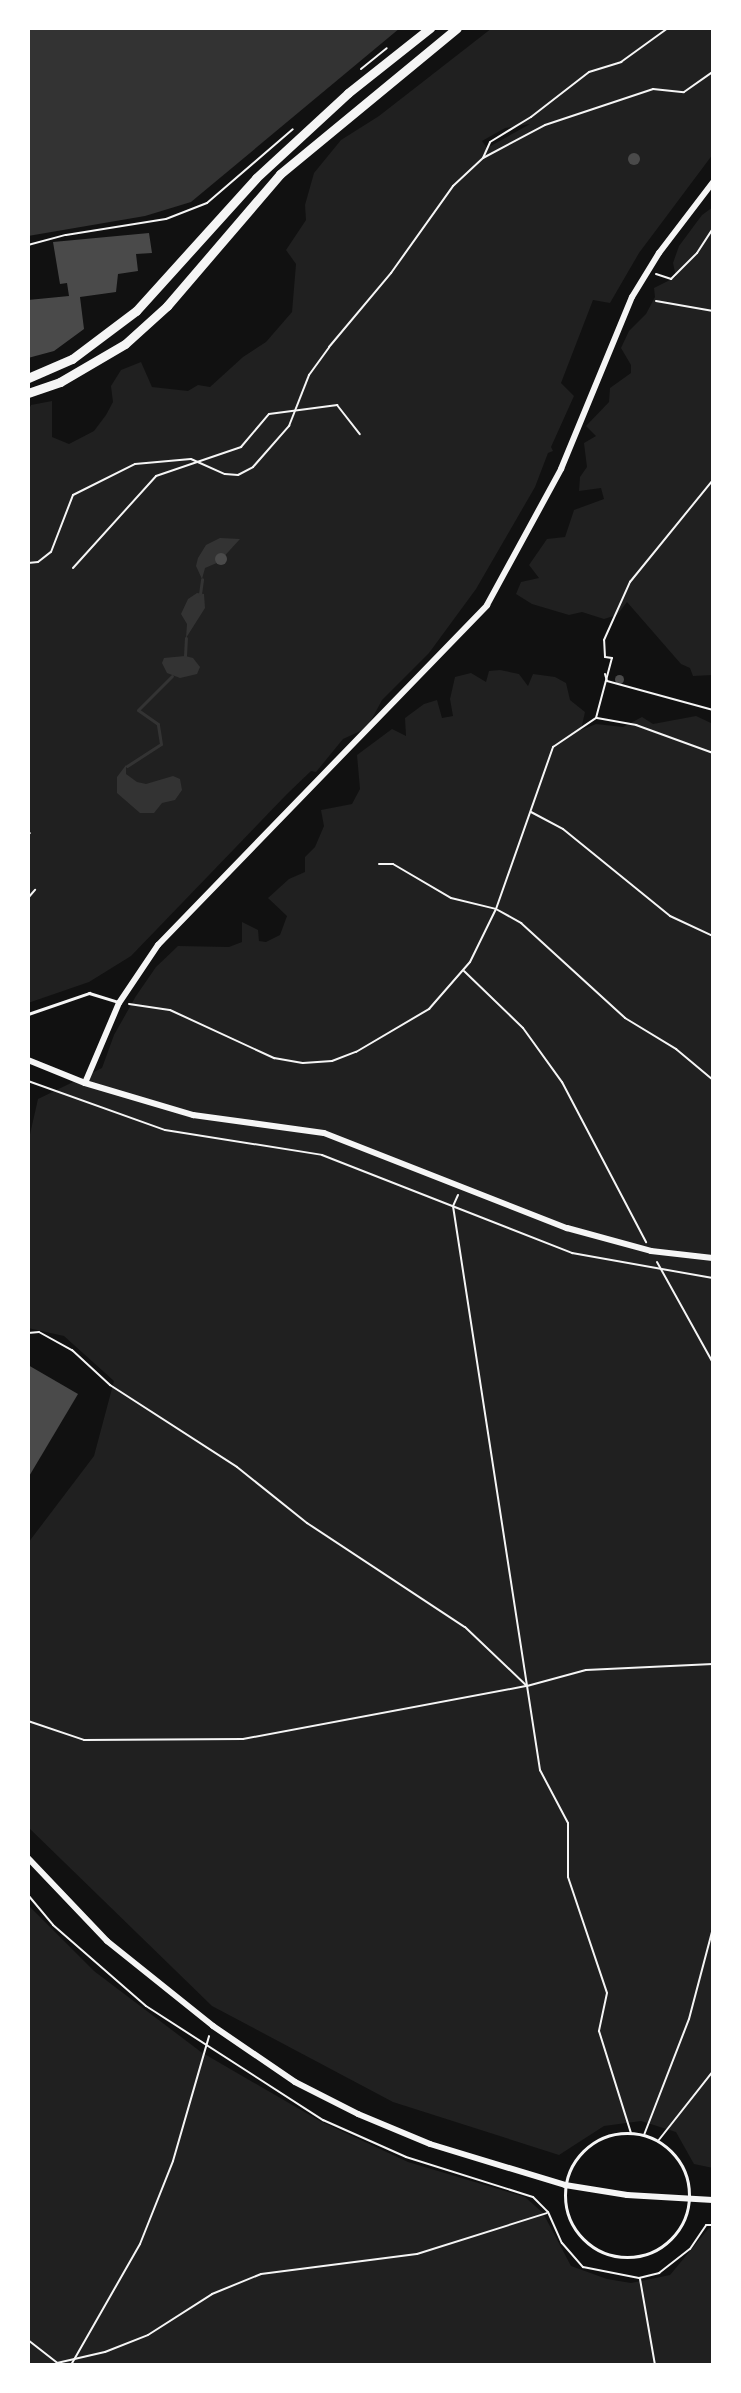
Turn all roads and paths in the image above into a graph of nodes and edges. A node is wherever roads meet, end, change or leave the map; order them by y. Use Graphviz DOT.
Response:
graph roads {
  1 [pos="430,28"];
  2 [pos="457,28"];
  3 [pos="668,28"];
  4 [pos="391,46"];
  5 [pos="357,72"];
  6 [pos="713,72"];
  7 [pos="302,121"];
  8 [pos="483,158"];
  9 [pos="713,182"];
  10 [pos="713,228"];
  11 [pos="28,245"];
  12 [pos="649,268"];
  13 [pos="656,301"];
  14 [pos="713,311"];
  15 [pos="28,378"];
  16 [pos="28,393"];
  17 [pos="360,434"];
  18 [pos="713,480"];
  19 [pos="28,563"];
  20 [pos="73,568"];
  21 [pos="605,674"];
  22 [pos="607,681"];
  23 [pos="713,710"];
  24 [pos="596,718"];
  25 [pos="713,753"];
  26 [pos="531,812"];
  27 [pos="379,864"];
  28 [pos="35,890"];
  29 [pos="28,898"];
  30 [pos="496,909"];
  31 [pos="713,936"];
  32 [pos="463,970"];
  33 [pos="119,1003"];
  34 [pos="28,1014"];
  35 [pos="28,1060"];
  36 [pos="713,1080"];
  37 [pos="28,1081"];
  38 [pos="85,1083"];
  39 [pos="461,1187"];
  40 [pos="453,1206"];
  41 [pos="651,1251"];
  42 [pos="713,1258"];
  43 [pos="662,1271"];
  44 [pos="713,1278"];
  45 [pos="28,1333"];
  46 [pos="713,1363"];
  47 [pos="713,1664"];
  48 [pos="527,1686"];
  49 [pos="28,1721"];
  50 [pos="28,1858"];
  51 [pos="713,1928"];
  52 [pos="213,2026"];
  53 [pos="713,2071"];
  54 [pos="631,2133"];
  55 [pos="644,2135"];
  56 [pos="658,2141"];
  57 [pos="565,2185"];
  58 [pos="689,2200"];
  59 [pos="713,2200"];
  60 [pos="548,2212"];
  61 [pos="639,2278"];
  62 [pos="28,2340"];
  63 [pos="75,2359"];
  64 [pos="71,2365"];
  65 [pos="655,2365"];
  1 -- 15 [label="highway"];
  2 -- 16 [label="highway"];
  3 -- 8 [label="path"];
  4 -- 5 [label="path"];
  6 -- 8 [label="path"];
  7 -- 11 [label="path"];
  8 -- 19 [label="path"];
  9 -- 12 [label="street"];
  10 -- 12 [label="path"];
  12 -- 33 [label="street"];
  13 -- 14 [label="path"];
  17 -- 20 [label="path"];
  18 -- 22 [label="path"];
  21 -- 22 [label="path"];
  22 -- 23 [label="path"];
  22 -- 24 [label="path"];
  24 -- 25 [label="path"];
  24 -- 26 [label="path"];
  26 -- 30 [label="path"];
  26 -- 31 [label="path"];
  27 -- 30 [label="path"];
  28 -- 29 [label="path"];
  30 -- 32 [label="path"];
  30 -- 36 [label="path"];
  32 -- 33 [label="path"];
  32 -- 41 [label="path"];
  33 -- 34 [label="lane"];
  33 -- 38 [label="street"];
  35 -- 38 [label="street"];
  37 -- 40 [label="path"];
  38 -- 39 [label="street"];
  39 -- 40 [label="path"];
  39 -- 41 [label="street"];
  40 -- 43 [label="path"];
  40 -- 48 [label="path"];
  41 -- 42 [label="street"];
  41 -- 43 [label="path"];
  43 -- 44 [label="path"];
  43 -- 46 [label="path"];
  45 -- 48 [label="path"];
  47 -- 48 [label="path"];
  48 -- 49 [label="path"];
  48 -- 54 [label="path"];
  50 -- 52 [label="street"];
  51 -- 55 [label="path"];
  52 -- 57 [label="street"];
  52 -- 63 [label="path"];
  53 -- 56 [label="path"];
  54 -- 55 [label="lane"];
  54 -- 57 [label="lane"];
  55 -- 56 [label="lane"];
  56 -- 58 [label="lane"];
  57 -- 58 [label="street"];
  57 -- 58 [label="lane"];
  58 -- 59 [label="street"];
  60 -- 63 [label="path"];
  61 -- 65 [label="path"];
  62 -- 63 [label="path"];
  63 -- 64 [label="path"];
}
